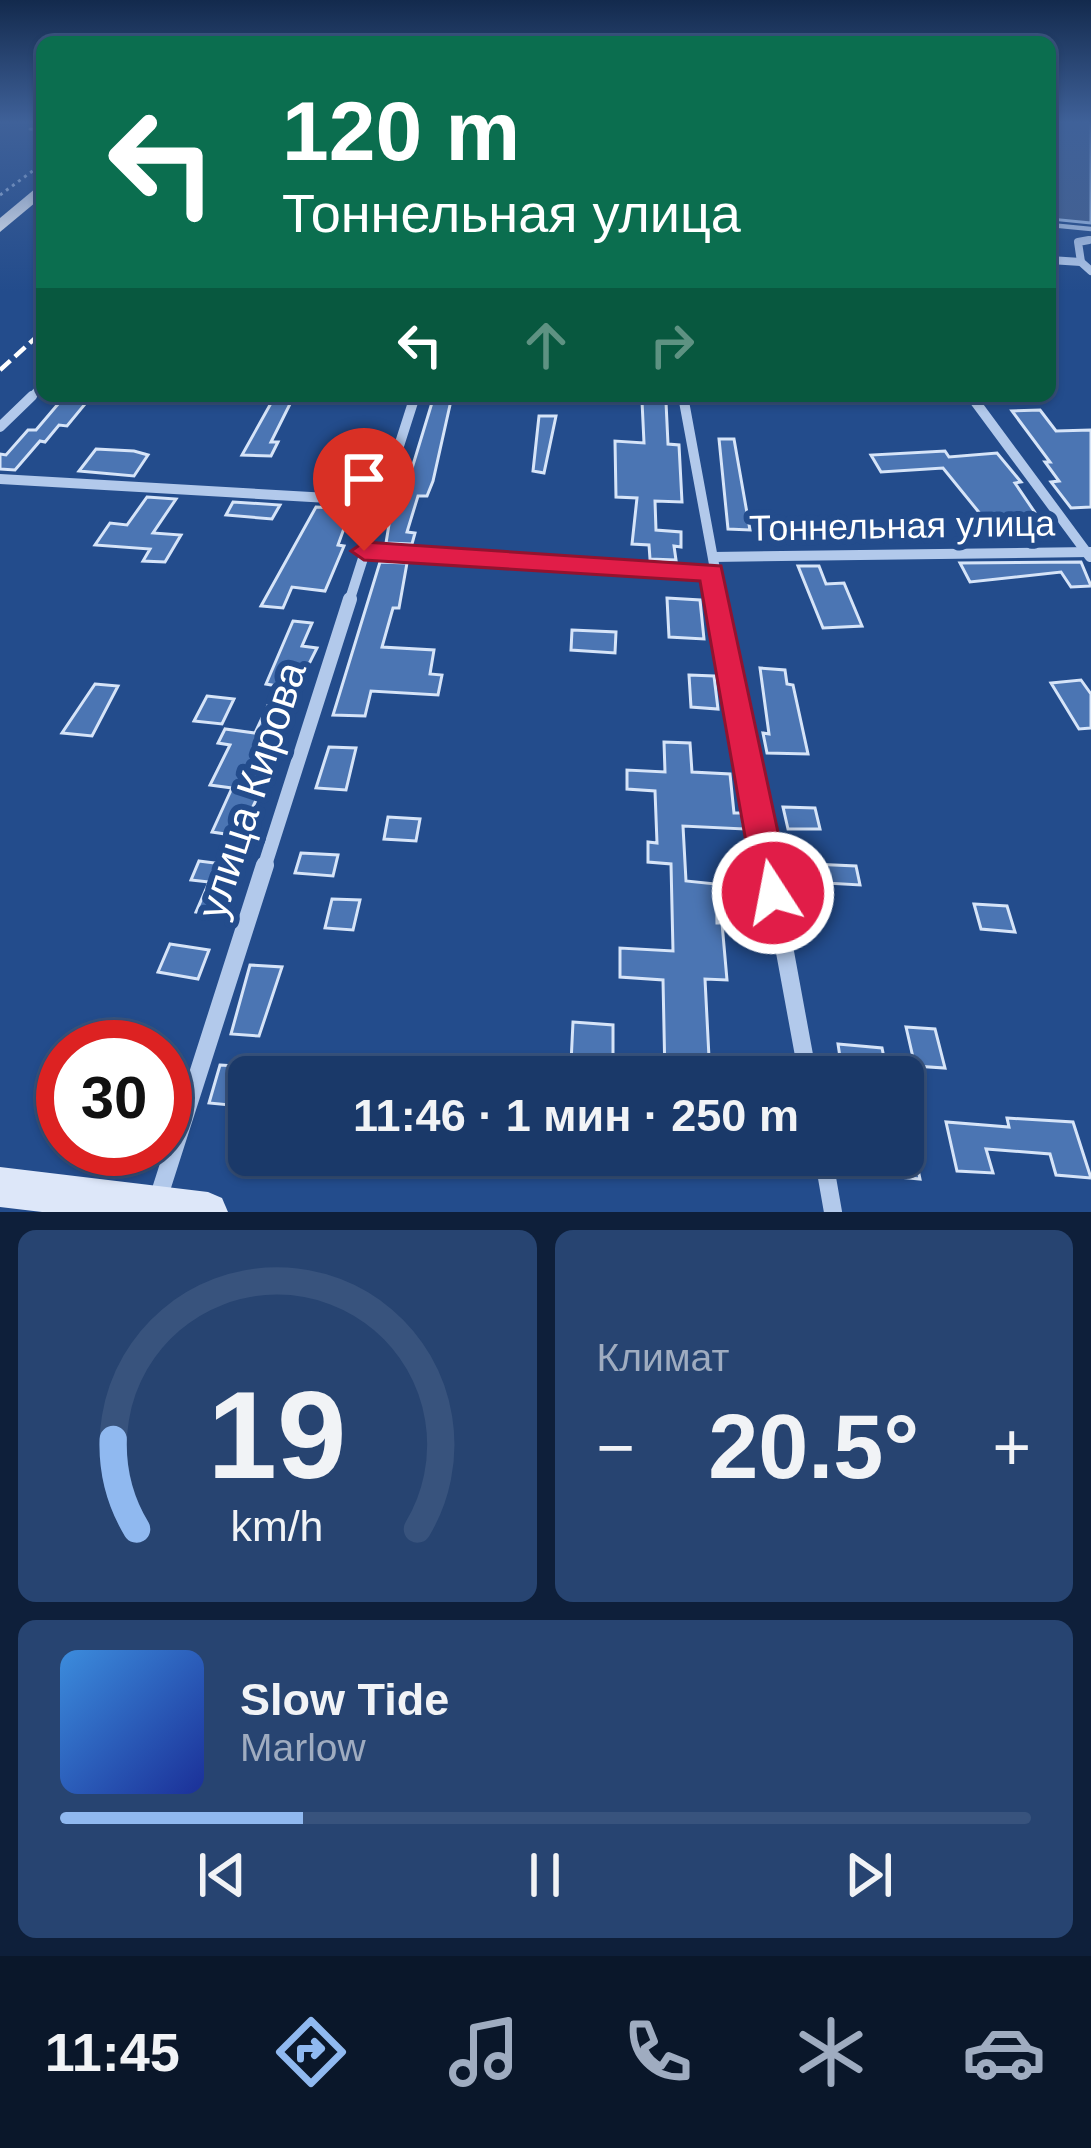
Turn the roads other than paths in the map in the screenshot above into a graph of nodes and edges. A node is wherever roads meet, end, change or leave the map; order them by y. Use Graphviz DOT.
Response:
graph roads {
  1 [pos="22,193"];
  2 [pos="0,210"];
  3 [pos="1056,226"];
  4 [pos="0,227"];
  5 [pos="1091,230"];
  6 [pos="1091,239"];
  7 [pos="1056,260"];
  8 [pos="1081,262"];
  9 [pos="1091,271"];
  10 [pos="36,392"];
  11 [pos="413,402"];
  12 [pos="684,402"];
  13 [pos="976,402"];
  14 [pos="0,427"];
  15 [pos="0,479"];
  16 [pos="381,501"];
  17 [pos="364,551"];
  18 [pos="1090,554"];
  19 [pos="712,565"];
  20 [pos="804,1056"];
  21 [pos="827,1176"];
  22 [pos="0,1187"];
  23 [pos="156,1205"];
  24 [pos="208,1212"];
  25 [pos="833,1212"];
  1 -- 2 [label="main road"];
  1 -- 4 [label="main road"];
  3 -- 5 [label="lane"];
  6 -- 8 [label="street"];
  7 -- 8 [label="street"];
  8 -- 9 [label="street"];
  10 -- 14 [label="street"];
  11 -- 16 [label="street, улица Кирова"];
  12 -- 19 [label="street"];
  13 -- 18 [label="street"];
  15 -- 16 [label="street"];
  16 -- 17 [label="street, улица Кирова"];
  17 -- 19 [label="street, Тоннельная улица"];
  17 -- 23 [label="street, улица Кирова"];
  18 -- 19 [label="street, Тоннельная улица"];
  19 -- 20 [label="street"];
  21 -- 25 [label="street"];
  22 -- 23 [label="street"];
  23 -- 24 [label="street"];
}
